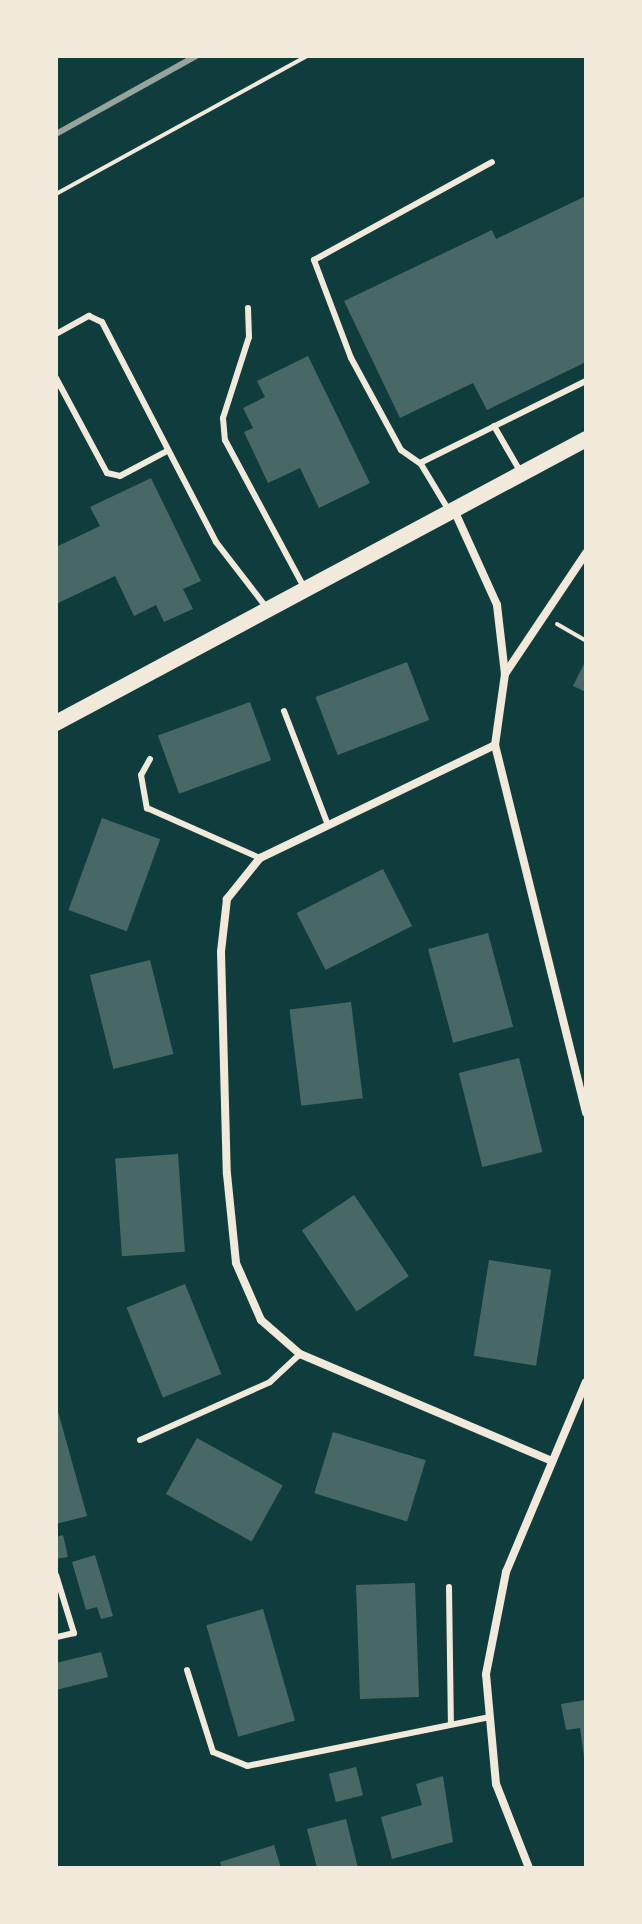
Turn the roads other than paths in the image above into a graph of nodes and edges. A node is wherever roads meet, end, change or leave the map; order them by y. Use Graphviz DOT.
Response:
graph roads {
  1 [pos="492,162"];
  2 [pos="248,308"];
  3 [pos="56,334"];
  4 [pos="56,378"];
  5 [pos="586,381"];
  6 [pos="494,426"];
  7 [pos="586,439"];
  8 [pos="167,451"];
  9 [pos="420,463"];
  10 [pos="522,475"];
  11 [pos="452,511"];
  12 [pos="586,553"];
  13 [pos="305,590"];
  14 [pos="268,610"];
  15 [pos="505,674"];
  16 [pos="284,711"];
  17 [pos="56,723"];
  18 [pos="495,745"];
  19 [pos="150,759"];
  20 [pos="328,825"];
  21 [pos="260,858"];
  22 [pos="586,1113"];
  23 [pos="300,1354"];
  24 [pos="586,1382"];
  25 [pos="140,1440"];
  26 [pos="552,1461"];
  27 [pos="56,1575"];
  28 [pos="449,1587"];
  29 [pos="56,1637"];
  30 [pos="187,1670"];
  31 [pos="486,1718"];
  32 [pos="451,1724"];
  33 [pos="529,1868"];
  1 -- 9 [label="lane"];
  2 -- 13 [label="lane"];
  3 -- 8 [label="lane"];
  4 -- 8 [label="lane"];
  5 -- 6 [label="lane"];
  6 -- 9 [label="lane"];
  6 -- 10 [label="lane"];
  7 -- 10 [label="main road"];
  8 -- 14 [label="lane"];
  9 -- 11 [label="lane"];
  10 -- 11 [label="main road"];
  11 -- 13 [label="main road"];
  11 -- 15 [label="street"];
  12 -- 15 [label="street"];
  13 -- 14 [label="main road"];
  14 -- 17 [label="main road"];
  15 -- 18 [label="street"];
  16 -- 20 [label="lane"];
  18 -- 20 [label="street"];
  18 -- 22 [label="street"];
  19 -- 21 [label="lane"];
  20 -- 21 [label="street"];
  21 -- 23 [label="street"];
  23 -- 25 [label="lane"];
  23 -- 26 [label="street"];
  24 -- 26 [label="street"];
  26 -- 31 [label="street"];
  27 -- 29 [label="lane"];
  28 -- 32 [label="lane"];
  30 -- 32 [label="lane"];
  31 -- 32 [label="lane"];
  31 -- 33 [label="street"];
}
